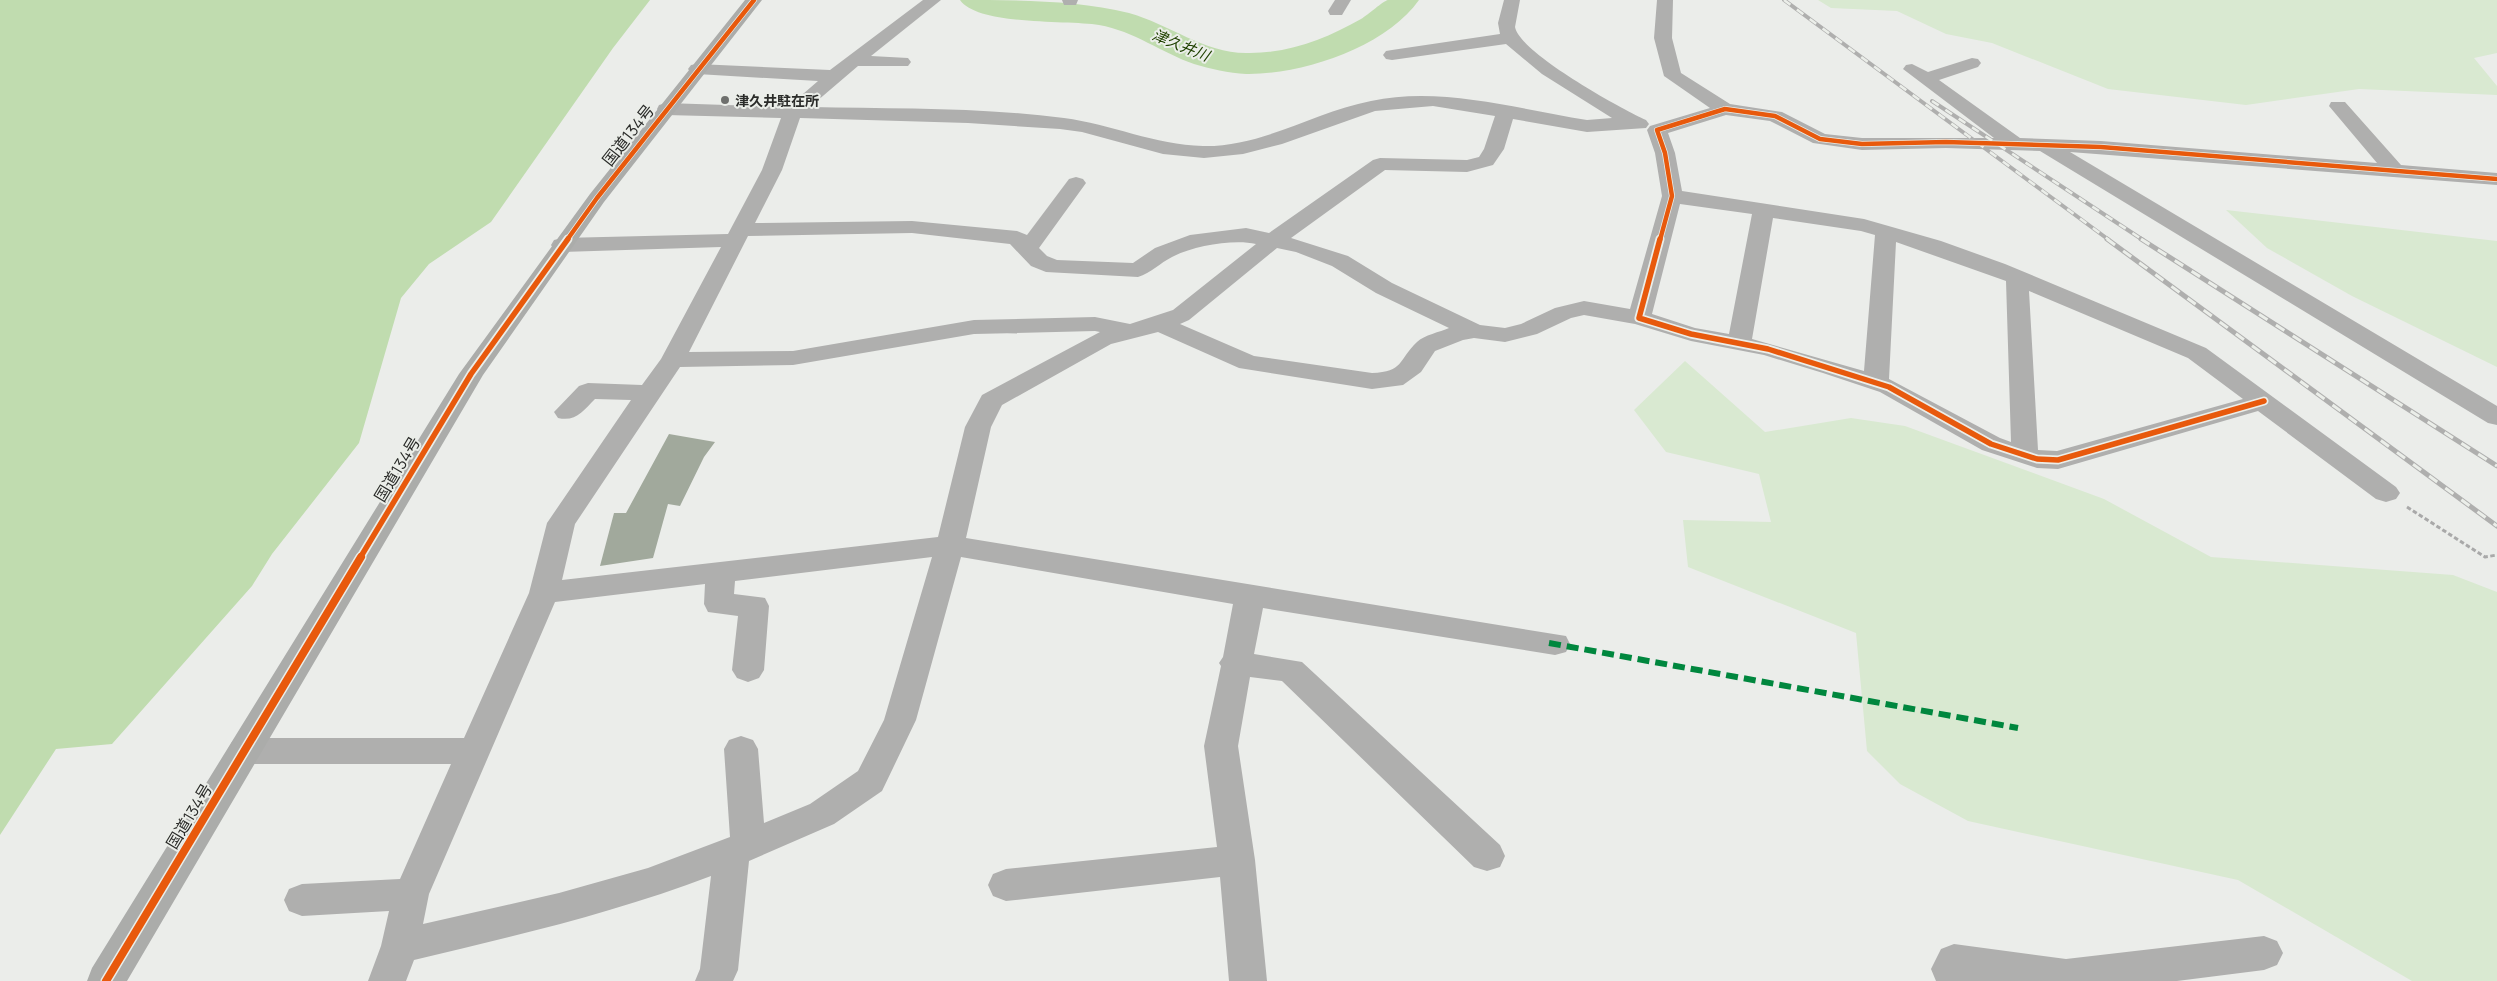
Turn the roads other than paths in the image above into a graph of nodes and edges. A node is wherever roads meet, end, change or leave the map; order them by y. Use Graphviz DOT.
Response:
graph roads {
  1 [pos="754,0"];
  2 [pos="933,0"];
  3 [pos="1512,0"];
  4 [pos="1666,0"];
  5 [pos="1510,38"];
  6 [pos="1392,55"];
  7 [pos="852,61"];
  8 [pos="902,62"];
  9 [pos="1972,63"];
  10 [pos="697,70"];
  11 [pos="834,76"];
  12 [pos="2338,106"];
  13 [pos="1725,108"];
  14 [pos="666,109"];
  15 [pos="1506,112"];
  16 [pos="791,119"];
  17 [pos="1635,122"];
  18 [pos="747,129"];
  19 [pos="1657,130"];
  20 [pos="2015,144"];
  21 [pos="2043,144"];
  22 [pos="2394,170"];
  23 [pos="2497,179"];
  24 [pos="1076,184"];
  25 [pos="1672,196"];
  26 [pos="1764,209"];
  27 [pos="1886,232"];
  28 [pos="738,235"];
  29 [pos="1273,241"];
  30 [pos="562,245"];
  31 [pos="1033,255"];
  32 [pos="2017,279"];
  33 [pos="1639,318"];
  34 [pos="1160,324"];
  35 [pos="1128,330"];
  36 [pos="1474,331"];
  37 [pos="1739,344"];
  38 [pos="673,360"];
  39 [pos="1876,383"];
  40 [pos="648,393"];
  41 [pos="2264,401"];
  42 [pos="567,412"];
  43 [pos="2497,416"];
  44 [pos="2025,455"];
  45 [pos="2386,493"];
  46 [pos="950,545"];
  47 [pos="720,573"];
  48 [pos="544,593"];
  49 [pos="1250,596"];
  50 [pos="1555,644"];
  51 [pos="1235,663"];
  52 [pos="748,670"];
  53 [pos="741,749"];
  54 [pos="244,751"];
  55 [pos="475,751"];
  56 [pos="740,849"];
  57 [pos="1487,856"];
  58 [pos="1237,860"];
  59 [pos="1006,886"];
  60 [pos="411,894"];
  61 [pos="302,900"];
  62 [pos="400,946"];
  63 [pos="2264,953"];
  64 [pos="106,981"];
  65 [pos="387,981"];
  66 [pos="714,981"];
  67 [pos="1248,981"];
  68 [pos="1964,981"];
  1 -- 10 [label="highway, 国道134号"];
  2 -- 7 [label="street"];
  3 -- 5 [label="street"];
  4 -- 13 [label="street"];
  5 -- 6 [label="street"];
  5 -- 17 [label="street"];
  7 -- 8 [label="street"];
  7 -- 11 [label="street"];
  9 -- 20 [label="street"];
  10 -- 11 [label="street"];
  10 -- 14 [label="highway, 国道134号"];
  11 -- 16 [label="street"];
  12 -- 22 [label="street"];
  13 -- 19 [label="street"];
  13 -- 20 [label="street"];
  14 -- 16 [label="street"];
  14 -- 30 [label="highway, 国道134号"];
  15 -- 16 [label="street"];
  15 -- 17 [label="street"];
  15 -- 29 [label="street"];
  16 -- 18 [label="street"];
  16 -- 28 [label="street"];
  17 -- 19 [label="street"];
  19 -- 25 [label="street"];
  20 -- 21 [label="street"];
  21 -- 22 [label="street"];
  21 -- 43 [label="street"];
  22 -- 23 [label="street"];
  24 -- 31 [label="street"];
  25 -- 26 [label="street"];
  25 -- 33 [label="street"];
  26 -- 27 [label="street"];
  26 -- 37 [label="street"];
  27 -- 32 [label="street"];
  27 -- 39 [label="street"];
  28 -- 30 [label="street"];
  28 -- 31 [label="street"];
  28 -- 38 [label="street"];
  29 -- 31 [label="street"];
  29 -- 34 [label="street"];
  29 -- 36 [label="street"];
  30 -- 54 [label="highway, 国道134号"];
  32 -- 41 [label="street"];
  32 -- 44 [label="street"];
  33 -- 36 [label="street"];
  33 -- 37 [label="street"];
  34 -- 35 [label="street"];
  34 -- 36 [label="street"];
  35 -- 38 [label="street"];
  35 -- 46 [label="street"];
  37 -- 39 [label="street"];
  38 -- 40 [label="street"];
  39 -- 44 [label="street"];
  40 -- 42 [label="street"];
  40 -- 48 [label="street"];
  41 -- 44 [label="street"];
  41 -- 45 [label="street"];
  46 -- 47 [label="street"];
  46 -- 49 [label="street"];
  46 -- 56 [label="street"];
  47 -- 48 [label="street"];
  47 -- 52 [label="street"];
  48 -- 55 [label="street"];
  49 -- 50 [label="street"];
  49 -- 51 [label="street"];
  51 -- 57 [label="street"];
  51 -- 58 [label="street"];
  53 -- 56 [label="street"];
  54 -- 55 [label="street"];
  54 -- 64 [label="highway, 国道134号"];
  55 -- 60 [label="street"];
  56 -- 62 [label="street"];
  56 -- 66 [label="street"];
  58 -- 59 [label="street"];
  58 -- 67 [label="street"];
  60 -- 61 [label="street"];
  60 -- 62 [label="street"];
  62 -- 65 [label="street"];
  63 -- 68 [label="street"];
}
